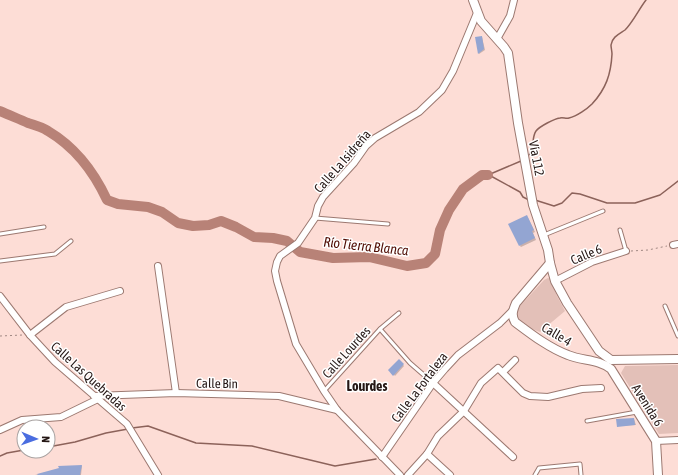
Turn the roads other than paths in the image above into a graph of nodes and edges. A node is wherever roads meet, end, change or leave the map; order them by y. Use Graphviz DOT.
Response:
graph roads {
  1 [pos="473,0"];
  2 [pos="514,0"];
  3 [pos="477,13"];
  4 [pos="497,39"];
  5 [pos="603,212"];
  6 [pos="315,218"];
  7 [pos="388,224"];
  8 [pos="44,227"];
  9 [pos="620,230"];
  10 [pos="0,234"];
  11 [pos="544,235"];
  12 [pos="71,241"];
  13 [pos="626,251"];
  14 [pos="0,261"];
  15 [pos="550,263"];
  16 [pos="158,266"];
  17 [pos="539,276"];
  18 [pos="555,281"];
  19 [pos="120,291"];
  20 [pos="0,296"];
  21 [pos="665,306"];
  22 [pos="400,313"];
  23 [pos="514,316"];
  24 [pos="500,323"];
  25 [pos="380,329"];
  26 [pos="30,335"];
  27 [pos="678,336"];
  28 [pos="599,351"];
  29 [pos="678,358"];
  30 [pos="515,360"];
  31 [pos="613,360"];
  32 [pos="595,362"];
  33 [pos="611,369"];
  34 [pos="503,372"];
  35 [pos="433,383"];
  36 [pos="601,388"];
  37 [pos="324,391"];
  38 [pos="176,393"];
  39 [pos="96,397"];
  40 [pos="337,410"];
  41 [pos="464,411"];
  42 [pos="639,412"];
  43 [pos="587,421"];
  44 [pos="0,430"];
  45 [pos="678,440"];
  46 [pos="656,441"];
  47 [pos="427,454"];
  48 [pos="382,457"];
  49 [pos="513,457"];
  50 [pos="158,475"];
  51 [pos="400,475"];
  52 [pos="408,475"];
  53 [pos="450,475"];
  54 [pos="535,475"];
  55 [pos="581,475"];
  56 [pos="658,475"];
  1 -- 3 [label="main road, Vía 112"];
  2 -- 4 [label="street"];
  3 -- 4 [label="main road, Vía 112"];
  3 -- 6 [label="street, Calle La Isidreña"];
  4 -- 11 [label="main road, Vía 112"];
  5 -- 11 [label="lane"];
  6 -- 7 [label="lane"];
  6 -- 37 [label="street, Calle La Isidreña"];
  8 -- 10 [label="lane"];
  9 -- 13 [label="lane"];
  11 -- 15 [label="main road, Vía 112"];
  12 -- 14 [label="lane"];
  13 -- 18 [label="street, Calle 6"];
  15 -- 17 [label="main road"];
  15 -- 18 [label="main road"];
  16 -- 38 [label="street"];
  17 -- 18 [label="main road"];
  17 -- 23 [label="main road"];
  18 -- 28 [label="main road"];
  19 -- 26 [label="street"];
  20 -- 26 [label="street, Calle Las Quebradas"];
  21 -- 27 [label="lane"];
  22 -- 25 [label="lane"];
  23 -- 24 [label="street, Calle La Fortaleza"];
  23 -- 24 [label="street"];
  23 -- 32 [label="main road, Calle 4"];
  24 -- 35 [label="street, Calle La Fortaleza"];
  25 -- 35 [label="lane, Calle Lourdes"];
  25 -- 37 [label="lane, Calle Lourdes"];
  26 -- 39 [label="street, Calle Las Quebradas"];
  28 -- 31 [label="main road"];
  28 -- 32 [label="main road"];
  29 -- 31 [label="main road"];
  30 -- 34 [label="street"];
  31 -- 33 [label="main road"];
  32 -- 33 [label="main road"];
  33 -- 42 [label="main road, Avenida 6"];
  34 -- 36 [label="street"];
  34 -- 41 [label="street"];
  35 -- 41 [label="street"];
  35 -- 48 [label="street, Calle La Fortaleza"];
  37 -- 40 [label="street, Calle La Isidreña"];
  38 -- 39 [label="street, Calle Bin"];
  38 -- 40 [label="street, Calle Bin"];
  39 -- 44 [label="street"];
  39 -- 50 [label="street, Calle Las Quebradas"];
  40 -- 48 [label="street, Calle La Isidreña"];
  41 -- 47 [label="street"];
  41 -- 49 [label="street"];
  42 -- 43 [label="lane"];
  42 -- 46 [label="main road, Avenida 6"];
  45 -- 46 [label="street"];
  46 -- 56 [label="main road, Avenida 6"];
  47 -- 52 [label="street"];
  47 -- 53 [label="street"];
  48 -- 51 [label="street, Calle La Isidreña"];
  54 -- 55 [label="lane"];
}
